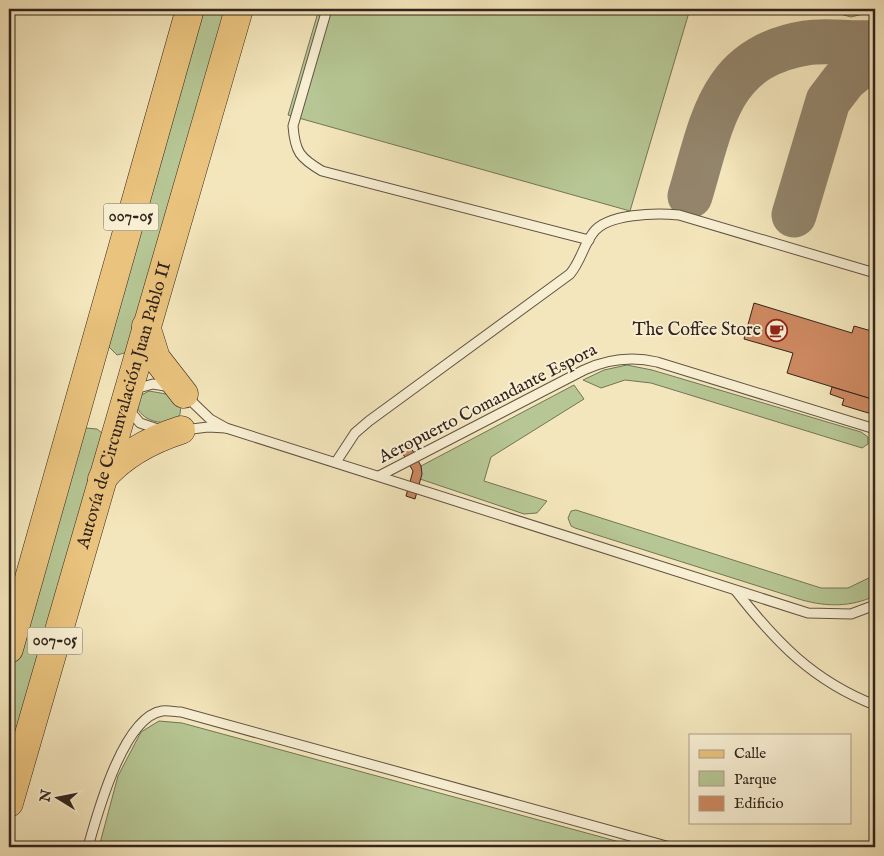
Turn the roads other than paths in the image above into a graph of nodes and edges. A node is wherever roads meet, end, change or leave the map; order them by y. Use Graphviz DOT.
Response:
graph roads {
  1 [pos="190,9"];
  2 [pos="238,9"];
  3 [pos="328,9"];
  4 [pos="589,240"];
  5 [pos="875,273"];
  6 [pos="146,326"];
  7 [pos="85,386"];
  8 [pos="184,394"];
  9 [pos="125,397"];
  10 [pos="226,428"];
  11 [pos="875,429"];
  12 [pos="181,430"];
  13 [pos="336,462"];
  14 [pos="379,476"];
  15 [pos="101,480"];
  16 [pos="736,590"];
  17 [pos="875,605"];
  18 [pos="9,649"];
  19 [pos="875,705"];
  20 [pos="9,803"];
  21 [pos="88,847"];
  22 [pos="670,847"];
  1 -- 7 [label="main road, 007-05"];
  2 -- 6 [label="main road, Autovía de Circunvalación Juan Pablo II / 007-05"];
  3 -- 4 [label="lane"];
  4 -- 5 [label="lane"];
  4 -- 13 [label="lane"];
  6 -- 8 [label="main road"];
  6 -- 9 [label="main road, Autovía de Circunvalación Juan Pablo II / 007-05"];
  7 -- 9 [label="main road"];
  7 -- 18 [label="main road, 007-05"];
  8 -- 9 [label="lane"];
  8 -- 10 [label="lane"];
  9 -- 12 [label="lane"];
  9 -- 15 [label="main road, Autovía de Circunvalación Juan Pablo II / 007-05"];
  10 -- 12 [label="lane"];
  10 -- 13 [label="lane"];
  11 -- 14 [label="lane, Aeropuerto Comandante Espora"];
  12 -- 15 [label="main road"];
  13 -- 14 [label="lane"];
  14 -- 16 [label="lane, Aeropuerto Comandante Espora"];
  15 -- 20 [label="main road, Autovía de Circunvalación Juan Pablo II / 007-05"];
  16 -- 17 [label="lane, Aeropuerto Comandante Espora"];
  16 -- 19 [label="lane"];
  21 -- 22 [label="lane"];
}
